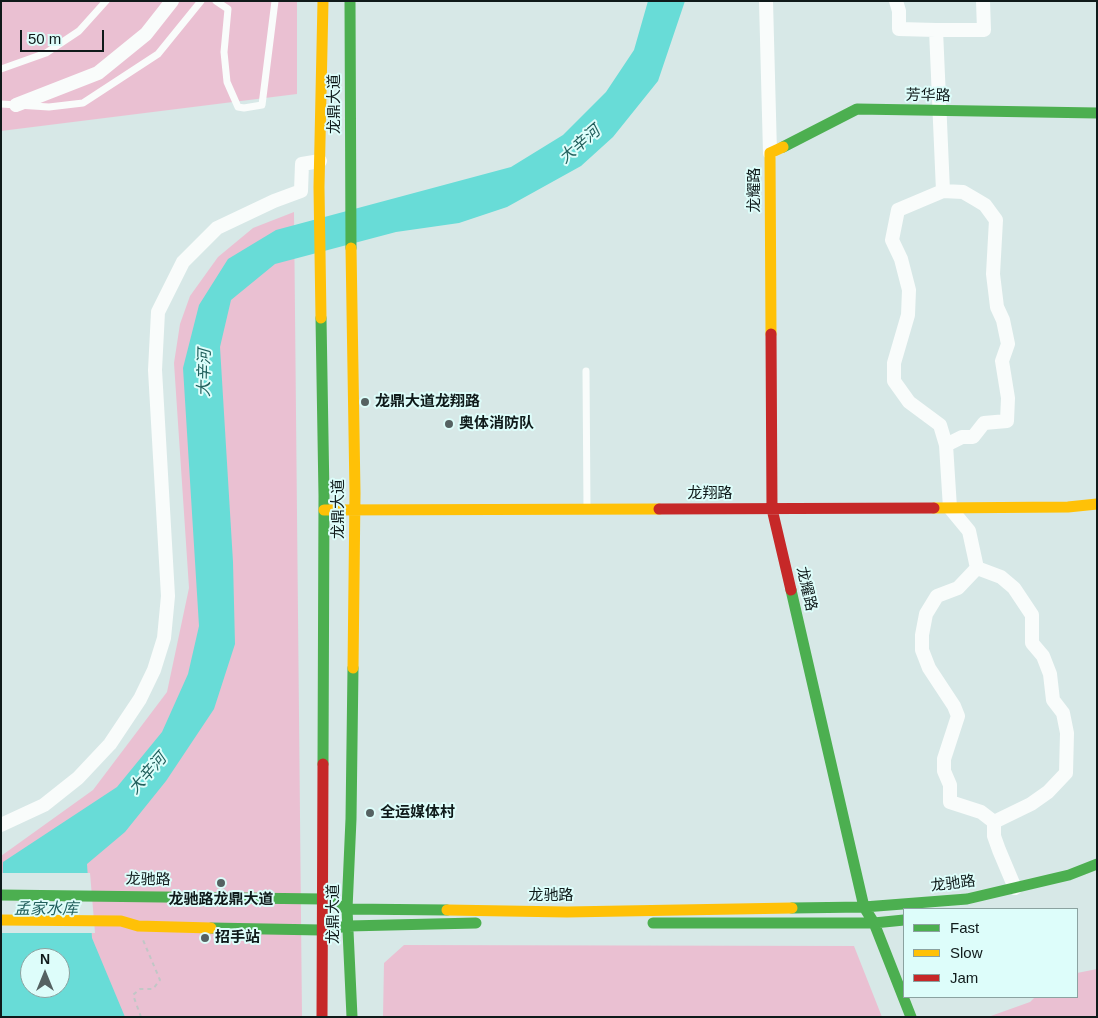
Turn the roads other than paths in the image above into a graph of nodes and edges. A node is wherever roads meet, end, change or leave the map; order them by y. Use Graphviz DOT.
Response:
graph roads {
  1 [pos="106,1"];
  2 [pos="172,1"];
  3 [pos="201,1"];
  4 [pos="216,1"];
  5 [pos="275,1"];
  6 [pos="323,1"];
  7 [pos="350,1"];
  8 [pos="766,1"];
  9 [pos="896,1"];
  10 [pos="983,1"];
  11 [pos="936,30"];
  12 [pos="1,69"];
  13 [pos="1,104"];
  14 [pos="16,105"];
  15 [pos="938,111"];
  16 [pos="1097,113"];
  17 [pos="770,153"];
  18 [pos="320,161"];
  19 [pos="943,191"];
  20 [pos="586,371"];
  21 [pos="946,445"];
  22 [pos="1097,504"];
  23 [pos="950,508"];
  24 [pos="354,509"];
  25 [pos="587,509"];
  26 [pos="772,509"];
  27 [pos="324,510"];
  28 [pos="977,568"];
  29 [pos="994,822"];
  30 [pos="1,825"];
  31 [pos="1097,864"];
  32 [pos="1088,880"];
  33 [pos="1015,888"];
  34 [pos="1044,893"];
  35 [pos="1,894"];
  36 [pos="323,899"];
  37 [pos="864,907"];
  38 [pos="347,909"];
  39 [pos="1,920"];
  40 [pos="903,920"];
  41 [pos="874,923"];
  42 [pos="348,926"];
  43 [pos="322,930"];
  44 [pos="903,997"];
  45 [pos="904,998"];
  46 [pos="322,1017"];
  47 [pos="352,1017"];
  48 [pos="911,1017"];
  1 -- 12 [label="lane"];
  2 -- 14 [label="street"];
  3 -- 14 [label="lane"];
  4 -- 5 [label="lane"];
  6 -- 18 [label="main road, 龙鼎大道"];
  7 -- 24 [label="main road, 龙鼎大道"];
  8 -- 17 [label="street"];
  9 -- 11 [label="street"];
  10 -- 11 [label="street"];
  11 -- 15 [label="street"];
  13 -- 14 [label="lane"];
  15 -- 16 [label="main road, 芳华路"];
  15 -- 17 [label="main road, 芳华路"];
  15 -- 19 [label="street"];
  17 -- 26 [label="main road, 龙耀路"];
  18 -- 27 [label="main road, 龙鼎大道"];
  18 -- 30 [label="street"];
  19 -- 21 [label="street"];
  19 -- 21 [label="street"];
  20 -- 25 [label="lane"];
  21 -- 23 [label="street"];
  22 -- 23 [label="main road, 龙翔路"];
  23 -- 26 [label="main road, 龙翔路"];
  23 -- 28 [label="street"];
  24 -- 25 [label="main road, 龙翔路"];
  24 -- 27 [label="main road, 龙翔路"];
  24 -- 38 [label="main road, 龙鼎大道"];
  25 -- 26 [label="main road, 龙翔路"];
  26 -- 37 [label="main road, 龙耀路"];
  27 -- 36 [label="main road, 龙鼎大道"];
  28 -- 29 [label="street"];
  28 -- 29 [label="street"];
  29 -- 33 [label="street"];
  31 -- 33 [label="main road, 龙驰路"];
  32 -- 34 [label="main road"];
  33 -- 37 [label="main road, 龙驰路"];
  35 -- 36 [label="main road, 龙驰路"];
  36 -- 38 [label="main road, 龙驰路"];
  36 -- 43 [label="main road, 龙鼎大道"];
  37 -- 38 [label="main road, 龙驰路"];
  37 -- 41 [label="main road, 龙耀路"];
  38 -- 42 [label="main road, 龙鼎大道"];
  39 -- 43 [label="main road, 龙驰路"];
  40 -- 41 [label="main road, 龙驰路"];
  41 -- 42 [label="main road, 龙驰路"];
  41 -- 44 [label="main road, 龙耀路"];
  42 -- 43 [label="main road, 龙驰路"];
  42 -- 47 [label="main road, 龙鼎大道"];
  43 -- 46 [label="main road, 龙鼎大道"];
  45 -- 48 [label="main road, 龙耀路"];
}
